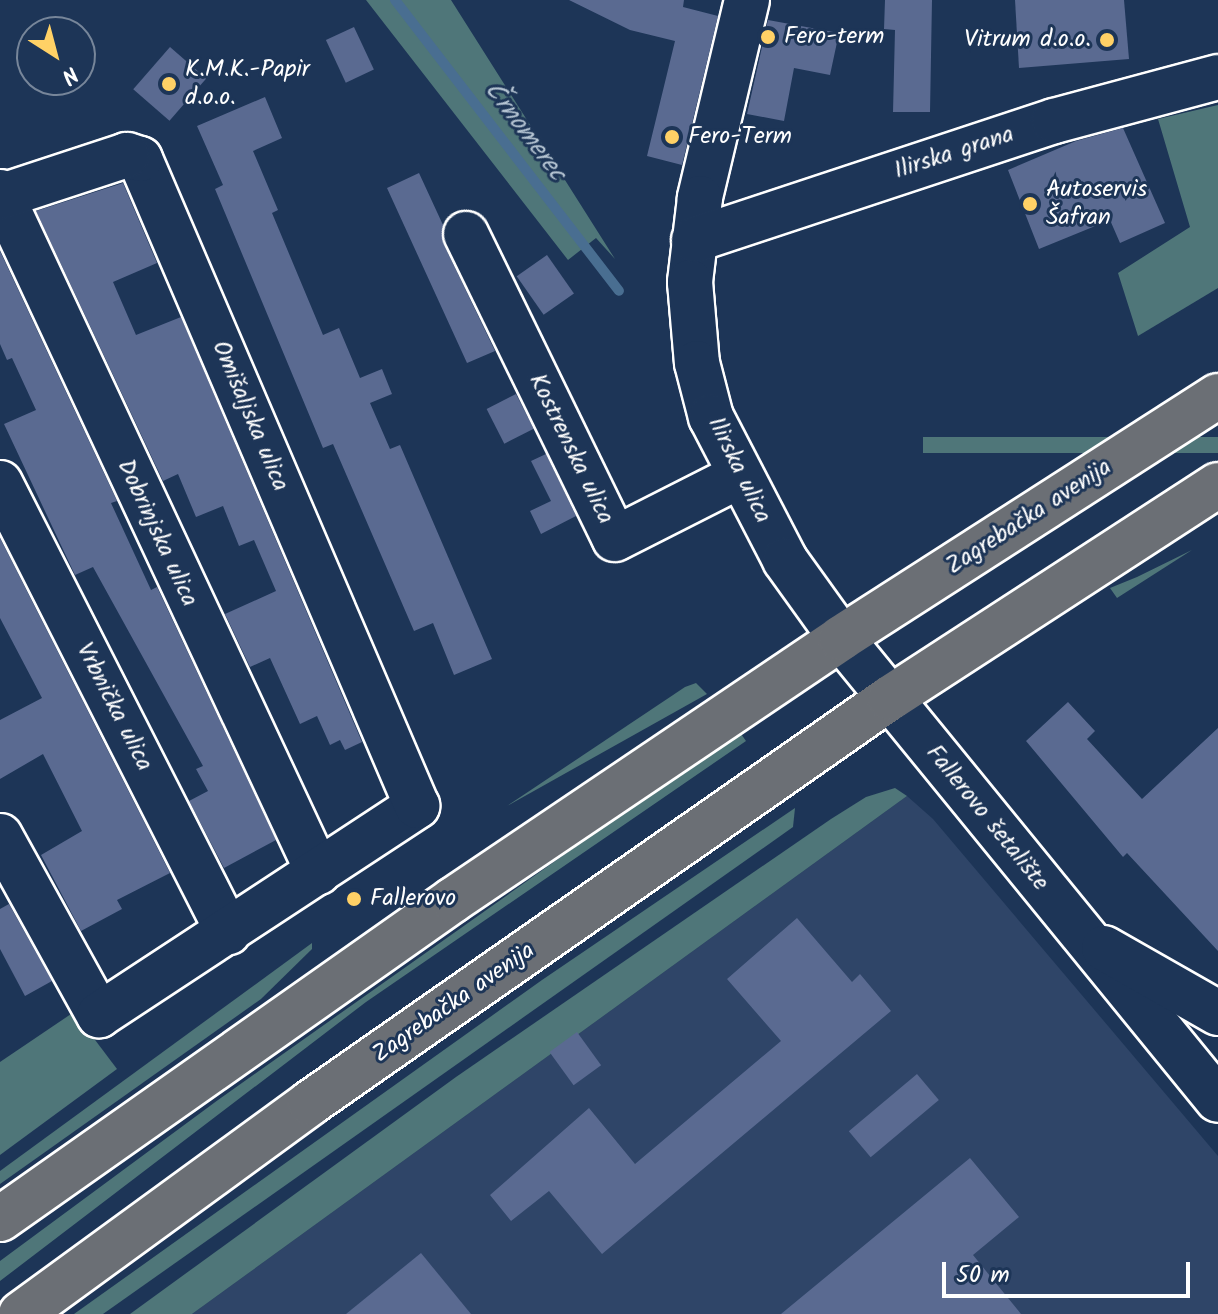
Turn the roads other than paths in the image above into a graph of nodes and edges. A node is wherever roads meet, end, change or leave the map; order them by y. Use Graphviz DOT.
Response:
graph roads {
  1 [pos="747,0"];
  2 [pos="1218,77"];
  3 [pos="1,194"];
  4 [pos="466,234"];
  5 [pos="694,240"];
  6 [pos="1218,396"];
  7 [pos="739,476"];
  8 [pos="0,483"];
  9 [pos="1218,485"];
  10 [pos="841,638"];
  11 [pos="890,698"];
  12 [pos="6,861"];
  13 [pos="318,872"];
  14 [pos="228,932"];
  15 [pos="1084,938"];
  16 [pos="1218,1013"];
  17 [pos="1218,1100"];
  18 [pos="0,1219"];
  19 [pos="21,1314"];
  1 -- 5 [label="street, Ilirska ulica"];
  2 -- 5 [label="street, Ilirska grana"];
  3 -- 13 [label="street, Dobrinjska ulica"];
  3 -- 13 [label="street, Omišaljska ulica"];
  4 -- 7 [label="street, Kostrenska ulica"];
  5 -- 7 [label="street, Ilirska ulica"];
  6 -- 10 [label="main road, Zagrebačka avenija"];
  7 -- 10 [label="street, Ilirska ulica"];
  8 -- 14 [label="street, Vrbnička ulica"];
  9 -- 11 [label="main road, Zagrebačka avenija"];
  10 -- 11 [label="street"];
  10 -- 18 [label="main road, Zagrebačka avenija"];
  11 -- 15 [label="street, Fallerovo šetalište"];
  11 -- 19 [label="main road, Zagrebačka avenija"];
  12 -- 14 [label="street"];
  13 -- 14 [label="street"];
  15 -- 16 [label="street, Fallerovo šetalište"];
  15 -- 17 [label="street, Fallerovo šetalište"];
}
